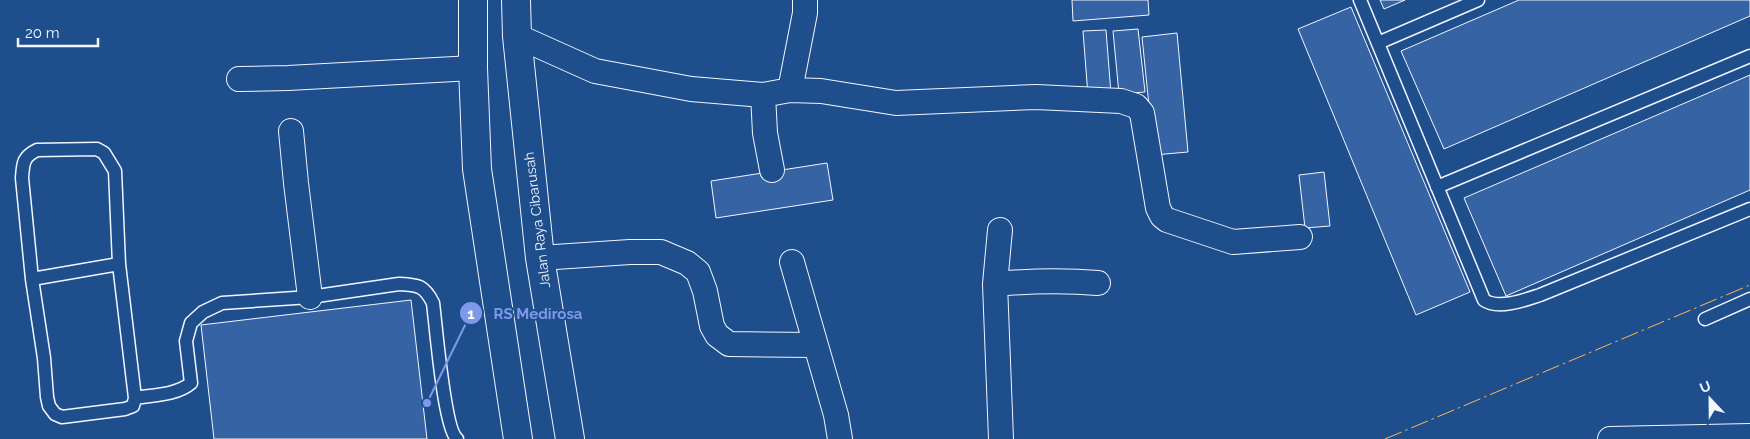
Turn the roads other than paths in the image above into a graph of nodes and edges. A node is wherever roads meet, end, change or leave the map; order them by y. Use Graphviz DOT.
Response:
graph roads {
  1 [pos="473,0"];
  2 [pos="516,0"];
  3 [pos="804,0"];
  4 [pos="1360,0"];
  5 [pos="1478,0"];
  6 [pos="517,36"];
  7 [pos="1378,43"];
  8 [pos="1750,56"];
  9 [pos="473,68"];
  10 [pos="239,79"];
  11 [pos="790,90"];
  12 [pos="763,95"];
  13 [pos="291,131"];
  14 [pos="772,170"];
  15 [pos="1436,187"];
  16 [pos="1750,209"];
  17 [pos="1000,230"];
  18 [pos="1300,237"];
  19 [pos="540,258"];
  20 [pos="792,262"];
  21 [pos="119,264"];
  22 [pos="32,279"];
  23 [pos="1098,283"];
  24 [pos="994,284"];
  25 [pos="310,297"];
  26 [pos="1750,299"];
  27 [pos="1705,319"];
  28 [pos="815,345"];
  29 [pos="135,398"];
  30 [pos="1748,437"];
  31 [pos="457,439"];
  32 [pos="516,439"];
  33 [pos="570,439"];
  34 [pos="840,439"];
  35 [pos="1001,439"];
  36 [pos="1610,439"];
  37 [pos="1615,439"];
  1 -- 9 [label="main road"];
  2 -- 6 [label="main road, Jalan Raya Cibarusah"];
  3 -- 11 [label="street"];
  4 -- 7 [label="lane"];
  5 -- 7 [label="lane"];
  6 -- 12 [label="street"];
  6 -- 19 [label="main road, Jalan Raya Cibarusah"];
  7 -- 15 [label="lane"];
  8 -- 15 [label="lane"];
  9 -- 10 [label="street"];
  9 -- 32 [label="main road"];
  11 -- 12 [label="street"];
  11 -- 18 [label="street"];
  12 -- 14 [label="street"];
  13 -- 25 [label="street"];
  15 -- 16 [label="lane"];
  17 -- 24 [label="street"];
  19 -- 28 [label="street"];
  19 -- 33 [label="main road, Jalan Raya Cibarusah"];
  20 -- 28 [label="street"];
  21 -- 22 [label="lane"];
  21 -- 22 [label="lane"];
  21 -- 29 [label="lane"];
  22 -- 29 [label="lane"];
  23 -- 24 [label="street"];
  24 -- 35 [label="street"];
  25 -- 29 [label="lane"];
  25 -- 31 [label="lane"];
  26 -- 27 [label="lane"];
  28 -- 34 [label="street"];
  30 -- 37 [label="street"];
  36 -- 37 [label="street"];
}
